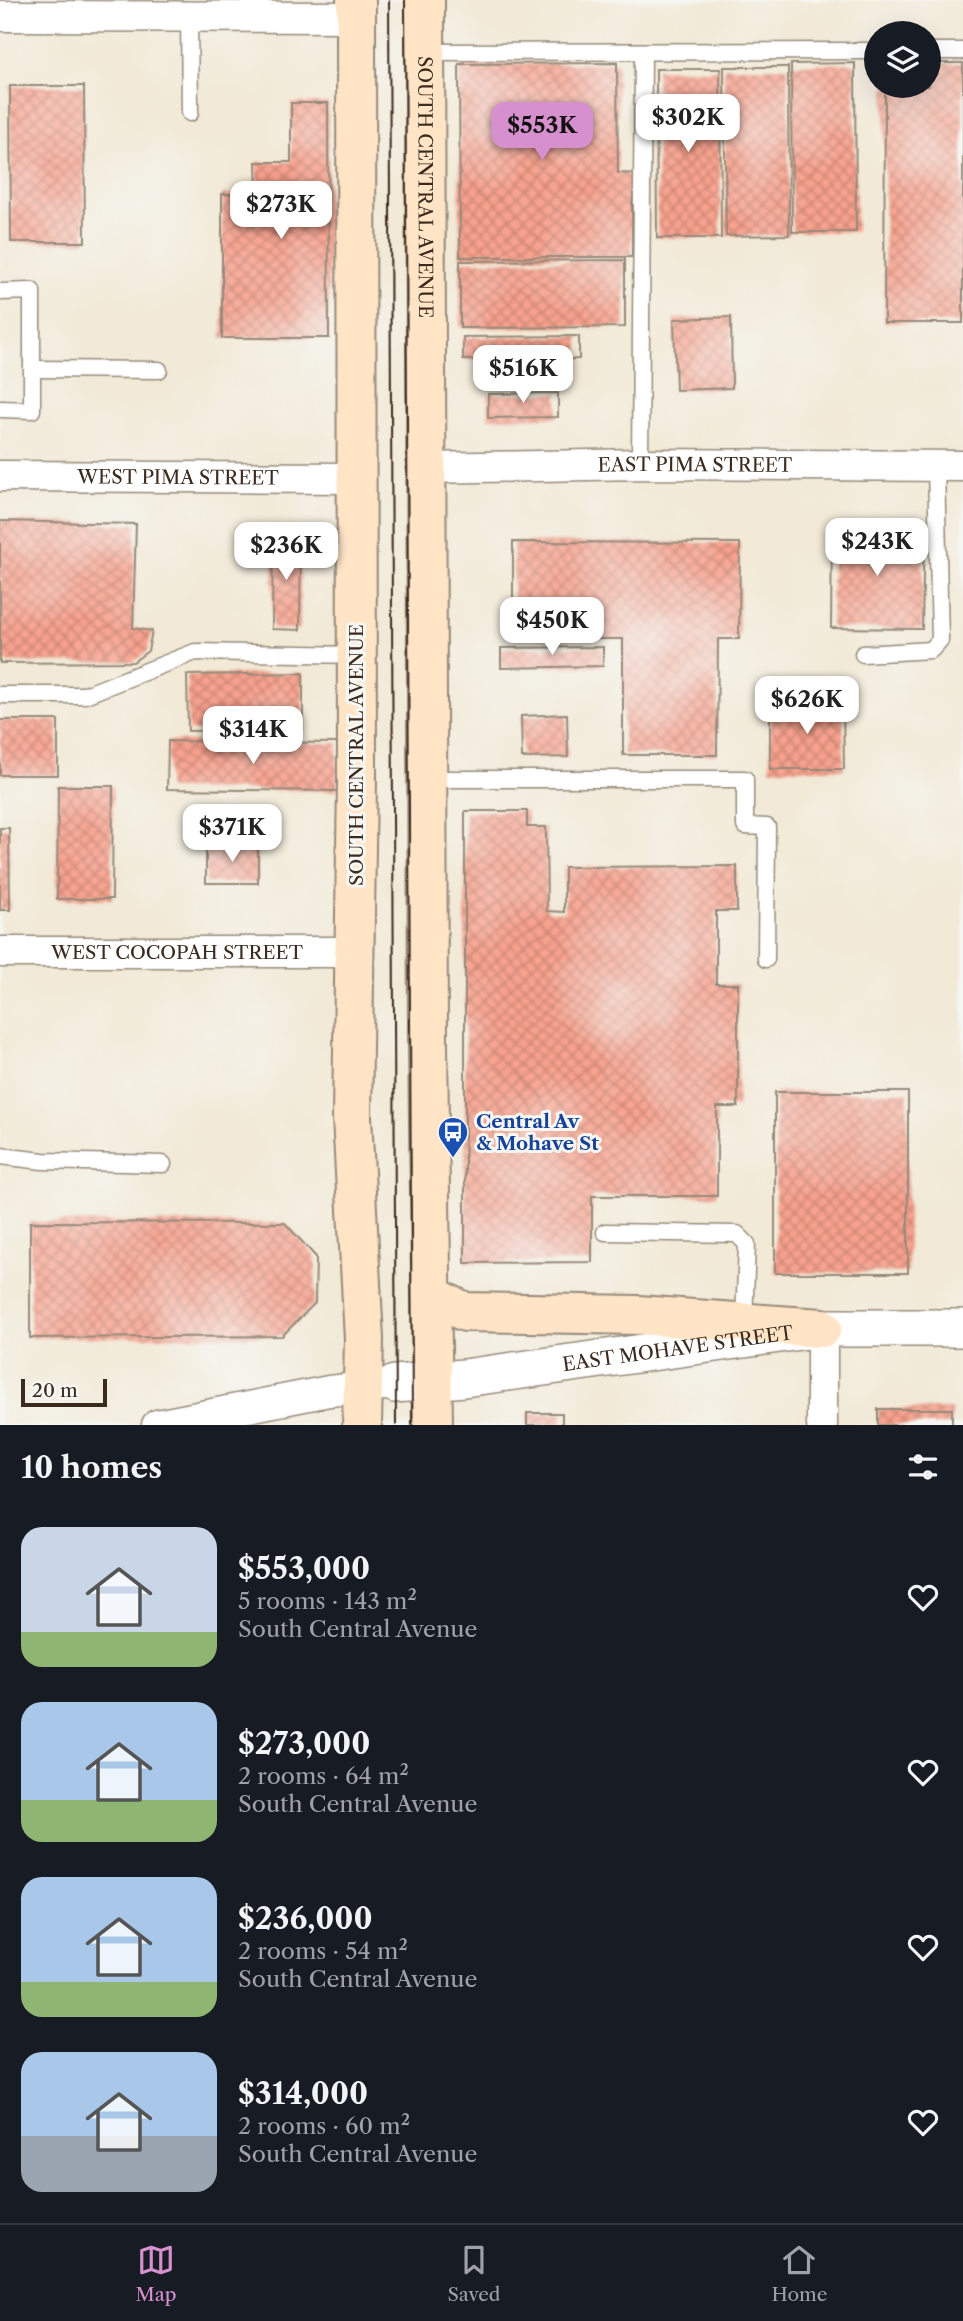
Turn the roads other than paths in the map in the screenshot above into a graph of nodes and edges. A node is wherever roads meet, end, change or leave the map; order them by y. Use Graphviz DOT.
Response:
graph roads {
  1 [pos="425,0"];
  2 [pos="128,8"];
  3 [pos="356,9"];
  4 [pos="0,16"];
  5 [pos="189,17"];
  6 [pos="864,51"];
  7 [pos="941,51"];
  8 [pos="963,51"];
  9 [pos="424,52"];
  10 [pos="643,52"];
  11 [pos="190,113"];
  12 [pos="0,292"];
  13 [pos="33,369"];
  14 [pos="159,370"];
  15 [pos="0,409"];
  16 [pos="640,464"];
  17 [pos="949,466"];
  18 [pos="427,468"];
  19 [pos="0,476"];
  20 [pos="357,478"];
  21 [pos="863,654"];
  22 [pos="358,655"];
  23 [pos="0,695"];
  24 [pos="429,779"];
  25 [pos="0,952"];
  26 [pos="355,952"];
  27 [pos="766,959"];
  28 [pos="0,1156"];
  29 [pos="163,1164"];
  30 [pos="605,1232"];
  31 [pos="433,1296"];
  32 [pos="744,1322"];
  33 [pos="822,1328"];
  34 [pos="963,1328"];
  35 [pos="433,1381"];
  36 [pos="379,1386"];
  37 [pos="157,1425"];
  38 [pos="362,1425"];
  39 [pos="433,1425"];
  40 [pos="822,1425"];
  1 -- 9 [label="main road, SOUTH CENTRAL AVENUE"];
  2 -- 4 [label="street"];
  2 -- 5 [label="street"];
  3 -- 5 [label="street"];
  3 -- 20 [label="main road, SOUTH CENTRAL AVENUE"];
  5 -- 11 [label="lane"];
  6 -- 10 [label="lane"];
  7 -- 8 [label="lane"];
  9 -- 10 [label="lane"];
  9 -- 18 [label="main road, SOUTH CENTRAL AVENUE"];
  10 -- 16 [label="lane"];
  12 -- 13 [label="lane"];
  13 -- 14 [label="lane"];
  13 -- 15 [label="lane"];
  16 -- 17 [label="street, EAST PIMA STREET"];
  16 -- 18 [label="street, EAST PIMA STREET"];
  17 -- 21 [label="lane"];
  18 -- 24 [label="main road, SOUTH CENTRAL AVENUE"];
  19 -- 20 [label="street, WEST PIMA STREET"];
  20 -- 22 [label="main road, SOUTH CENTRAL AVENUE"];
  22 -- 23 [label="lane"];
  22 -- 26 [label="main road, SOUTH CENTRAL AVENUE"];
  24 -- 27 [label="lane"];
  24 -- 31 [label="main road, SOUTH CENTRAL AVENUE"];
  25 -- 26 [label="street, WEST COCOPAH STREET"];
  26 -- 36 [label="main road, SOUTH CENTRAL AVENUE"];
  28 -- 29 [label="lane"];
  30 -- 32 [label="lane"];
  31 -- 32 [label="main road"];
  31 -- 35 [label="main road, SOUTH CENTRAL AVENUE"];
  32 -- 33 [label="main road"];
  33 -- 34 [label="street, EAST MOHAVE STREET"];
  33 -- 35 [label="street, EAST MOHAVE STREET"];
  33 -- 40 [label="street"];
  35 -- 36 [label="street, EAST MOHAVE STREET"];
  35 -- 39 [label="main road, SOUTH CENTRAL AVENUE"];
  36 -- 37 [label="street"];
  36 -- 38 [label="main road, SOUTH CENTRAL AVENUE"];
}
